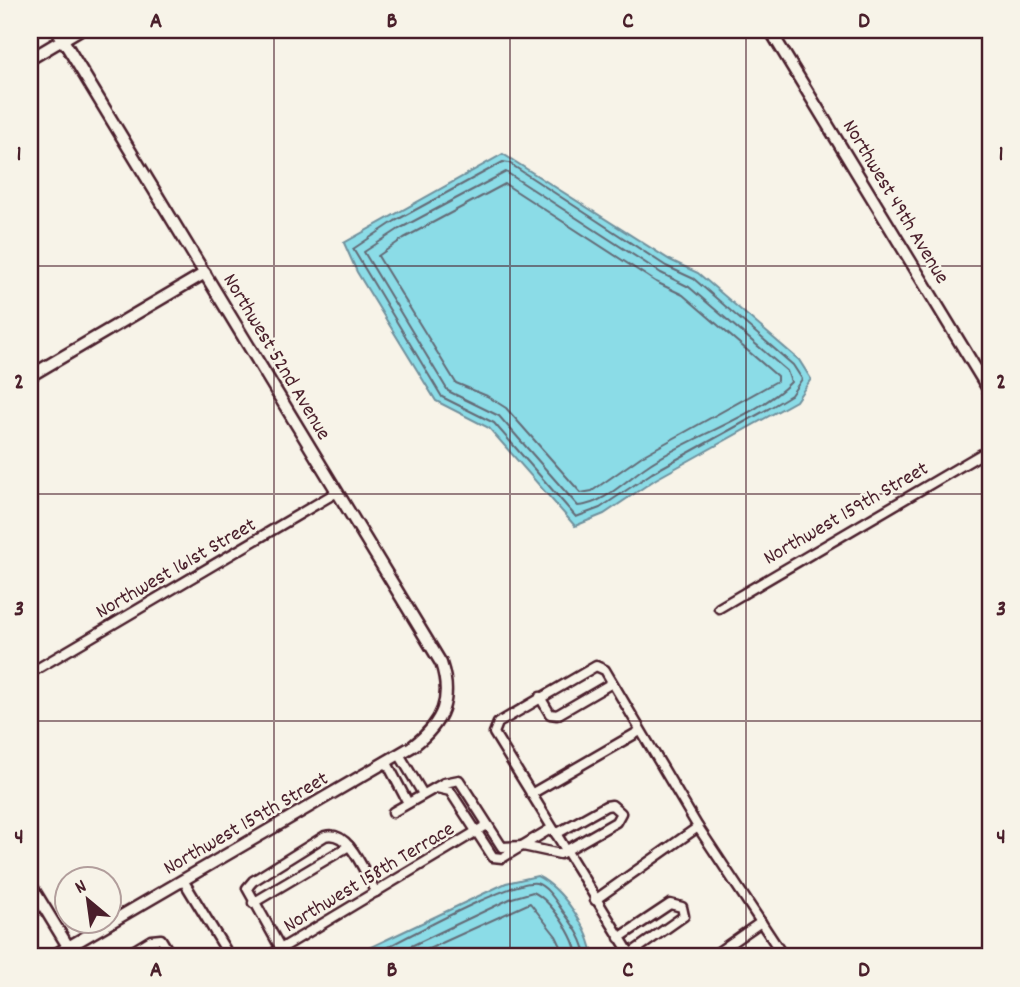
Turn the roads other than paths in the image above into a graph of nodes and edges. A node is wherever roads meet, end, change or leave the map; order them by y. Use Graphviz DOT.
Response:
graph roads {
  1 [pos="79,30"];
  2 [pos="770,30"];
  3 [pos="60,34"];
  4 [pos="30,59"];
  5 [pos="205,273"];
  6 [pos="30,376"];
  7 [pos="990,392"];
  8 [pos="990,449"];
  9 [pos="337,492"];
  10 [pos="719,608"];
  11 [pos="30,673"];
  12 [pos="612,682"];
  13 [pos="540,697"];
  14 [pos="446,707"];
  15 [pos="640,731"];
  16 [pos="399,754"];
  17 [pos="386,761"];
  18 [pos="436,788"];
  19 [pos="423,794"];
  20 [pos="531,794"];
  21 [pos="408,803"];
  22 [pos="393,812"];
  23 [pos="487,825"];
  24 [pos="698,827"];
  25 [pos="554,831"];
  26 [pos="475,832"];
  27 [pos="349,846"];
  28 [pos="523,846"];
  29 [pos="566,852"];
  30 [pos="183,880"];
  31 [pos="30,884"];
  32 [pos="376,892"];
  33 [pos="595,900"];
  34 [pos="253,903"];
  35 [pos="761,922"];
  36 [pos="619,938"];
  37 [pos="69,948"];
  38 [pos="281,949"];
  39 [pos="170,954"];
  40 [pos="631,956"];
  41 [pos="51,957"];
  42 [pos="123,957"];
  43 [pos="158,957"];
  44 [pos="230,957"];
  45 [pos="267,957"];
  46 [pos="711,957"];
  47 [pos="783,957"];
  1 -- 3 [label="street"];
  2 -- 7 [label="street, Northwest 49th Avenue"];
  3 -- 4 [label="street"];
  3 -- 5 [label="street, Northwest 52nd Avenue"];
  5 -- 6 [label="street"];
  5 -- 9 [label="street, Northwest 52nd Avenue"];
  8 -- 10 [label="street, Northwest 159th Street"];
  9 -- 11 [label="street, Northwest 161st Street"];
  9 -- 14 [label="street, Northwest 52nd Avenue"];
  12 -- 13 [label="street"];
  12 -- 13 [label="street"];
  12 -- 15 [label="street"];
  13 -- 20 [label="street"];
  14 -- 16 [label="street, Northwest 159th Street"];
  15 -- 20 [label="street"];
  15 -- 24 [label="street"];
  16 -- 17 [label="street, Northwest 159th Street"];
  16 -- 19 [label="street"];
  17 -- 21 [label="street"];
  17 -- 30 [label="street, Northwest 159th Street"];
  18 -- 19 [label="street"];
  18 -- 23 [label="street"];
  18 -- 26 [label="street"];
  19 -- 21 [label="street"];
  20 -- 25 [label="street"];
  21 -- 22 [label="street"];
  23 -- 26 [label="street, Northwest 158th Terrace"];
  23 -- 28 [label="street"];
  24 -- 33 [label="street"];
  24 -- 35 [label="street"];
  25 -- 28 [label="street"];
  25 -- 29 [label="street"];
  25 -- 29 [label="street"];
  26 -- 28 [label="street"];
  26 -- 32 [label="street, Northwest 158th Terrace"];
  27 -- 32 [label="street"];
  27 -- 34 [label="street"];
  27 -- 34 [label="street"];
  28 -- 29 [label="street"];
  29 -- 33 [label="street"];
  30 -- 37 [label="street, Northwest 159th Street"];
  30 -- 44 [label="street"];
  31 -- 37 [label="street"];
  32 -- 38 [label="street, Northwest 158th Terrace"];
  33 -- 36 [label="street"];
  34 -- 38 [label="street"];
  35 -- 46 [label="street"];
  35 -- 47 [label="street"];
  36 -- 40 [label="street"];
  36 -- 40 [label="street"];
  37 -- 41 [label="street, Northwest 159th Street"];
  38 -- 45 [label="street, Northwest 158th Terrace"];
  39 -- 42 [label="street"];
  39 -- 43 [label="street"];
}
